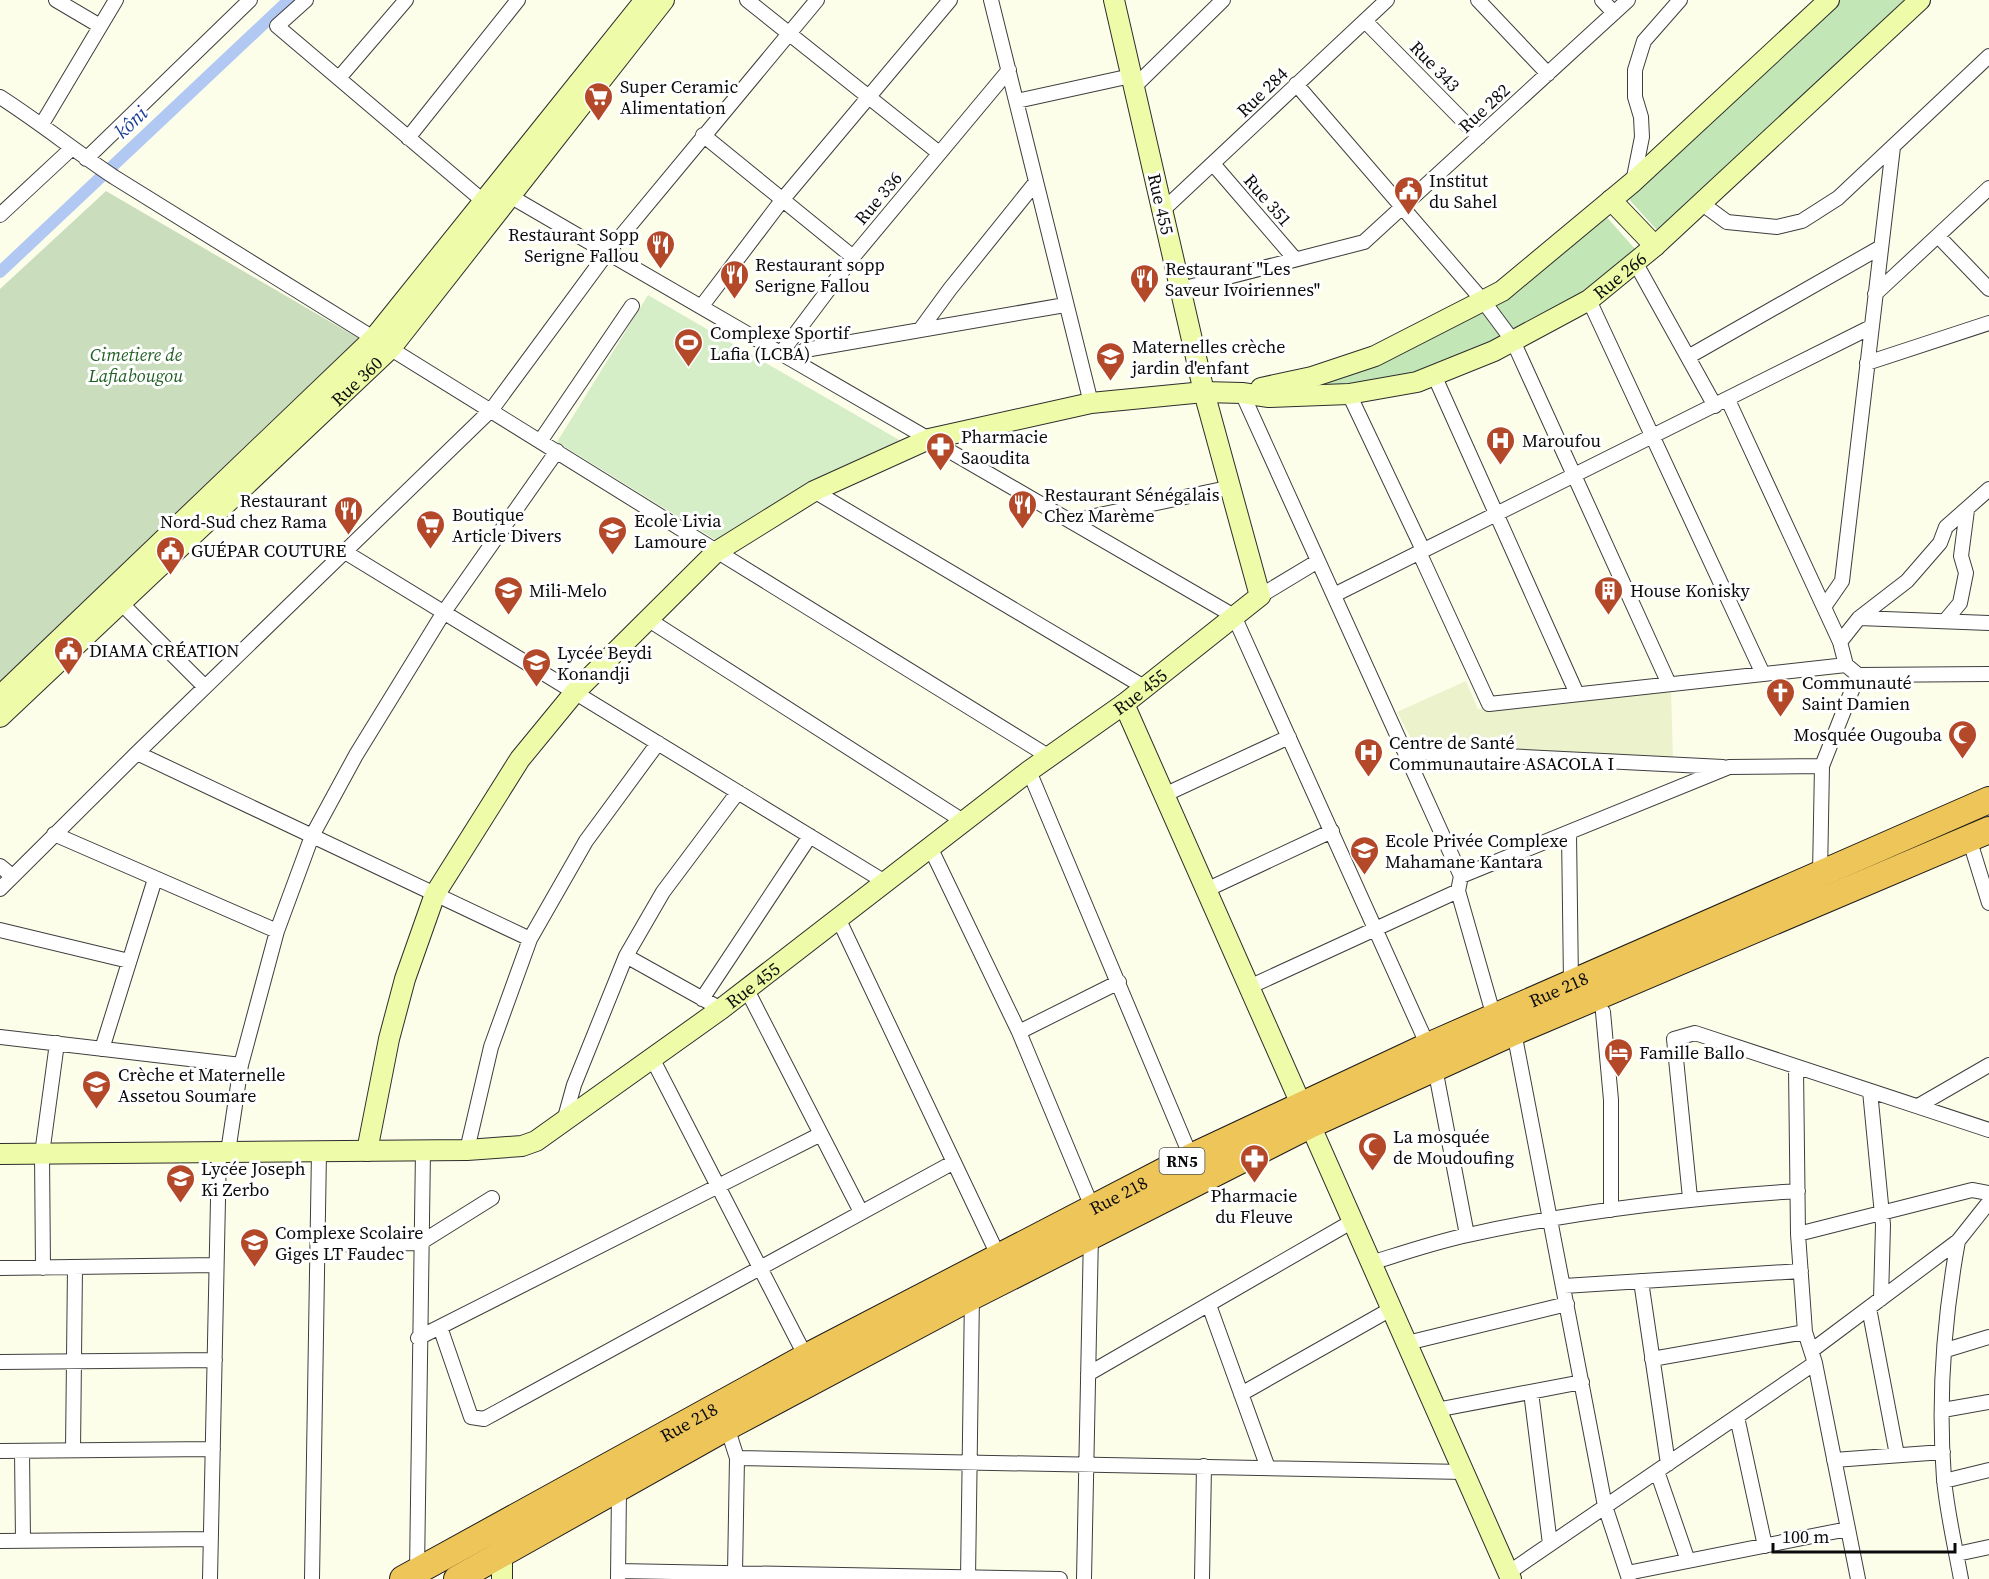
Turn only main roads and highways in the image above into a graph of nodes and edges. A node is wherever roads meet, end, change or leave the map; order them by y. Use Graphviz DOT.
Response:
graph roads {
  1 [pos="1989,800"];
  2 [pos="1979,834"];
  3 [pos="1431,1057"];
  4 [pos="1305,1114"];
  5 [pos="967,1285"];
  6 [pos="495,1568"];
  7 [pos="410,1575"];
  8 [pos="457,1579"];
  1 -- 3 [label="highway, Rue 218 / RN5"];
  2 -- 3 [label="highway, Rue 218 / RN5"];
  3 -- 4 [label="highway, Rue 218 / RN5"];
  4 -- 5 [label="highway, Rue 218 / RN5"];
  4 -- 5 [label="highway, Rue 218 / RN5"];
  5 -- 6 [label="highway, Rue 218 / RN5"];
  5 -- 7 [label="highway, Rue 218 / RN5"];
  6 -- 8 [label="highway, Rue 218 / RN5"];
}
